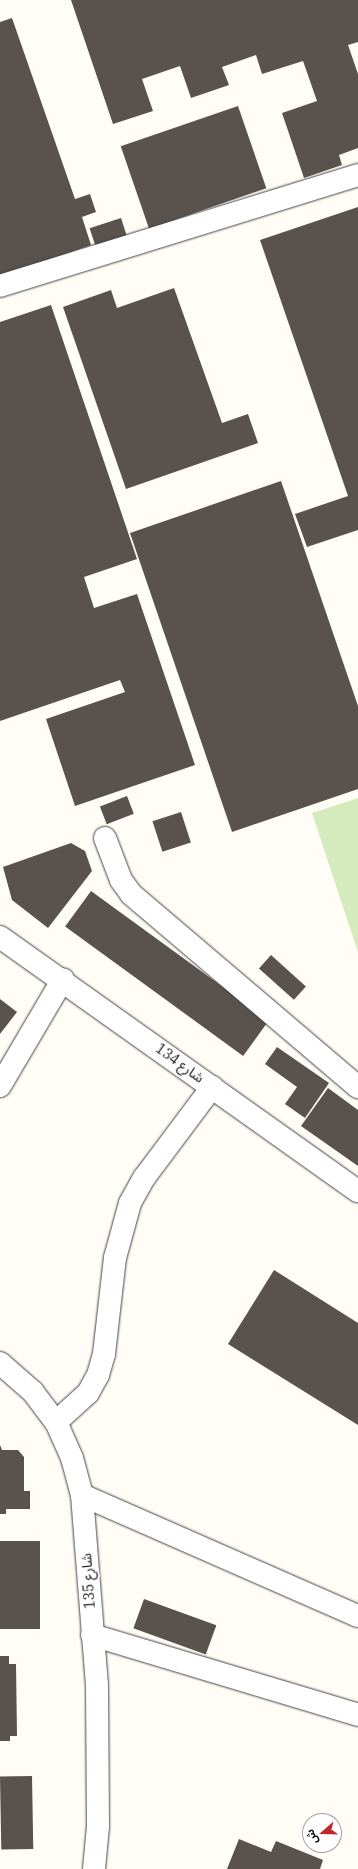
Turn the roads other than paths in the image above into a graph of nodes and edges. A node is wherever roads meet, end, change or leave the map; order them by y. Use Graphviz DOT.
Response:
graph roads {
  1 [pos="358,175"];
  2 [pos="0,286"];
  3 [pos="105,838"];
  4 [pos="0,937"];
  5 [pos="62,979"];
  6 [pos="0,1086"];
  7 [pos="212,1087"];
  8 [pos="358,1087"];
  9 [pos="358,1191"];
  10 [pos="0,1363"];
  11 [pos="56,1422"];
  12 [pos="82,1495"];
  13 [pos="358,1616"];
  14 [pos="92,1634"];
  15 [pos="358,1715"];
  16 [pos="94,1869"];
  1 -- 2 [label="street"];
  3 -- 8 [label="street"];
  4 -- 5 [label="street, شارع 134"];
  5 -- 6 [label="street"];
  5 -- 7 [label="street, شارع 134"];
  7 -- 9 [label="street, شارع 134"];
  7 -- 11 [label="street"];
  10 -- 11 [label="street, شارع 135"];
  11 -- 12 [label="street, شارع 135"];
  12 -- 13 [label="street"];
  12 -- 14 [label="street, شارع 135"];
  14 -- 15 [label="street"];
  14 -- 16 [label="street, شارع 135"];
}
